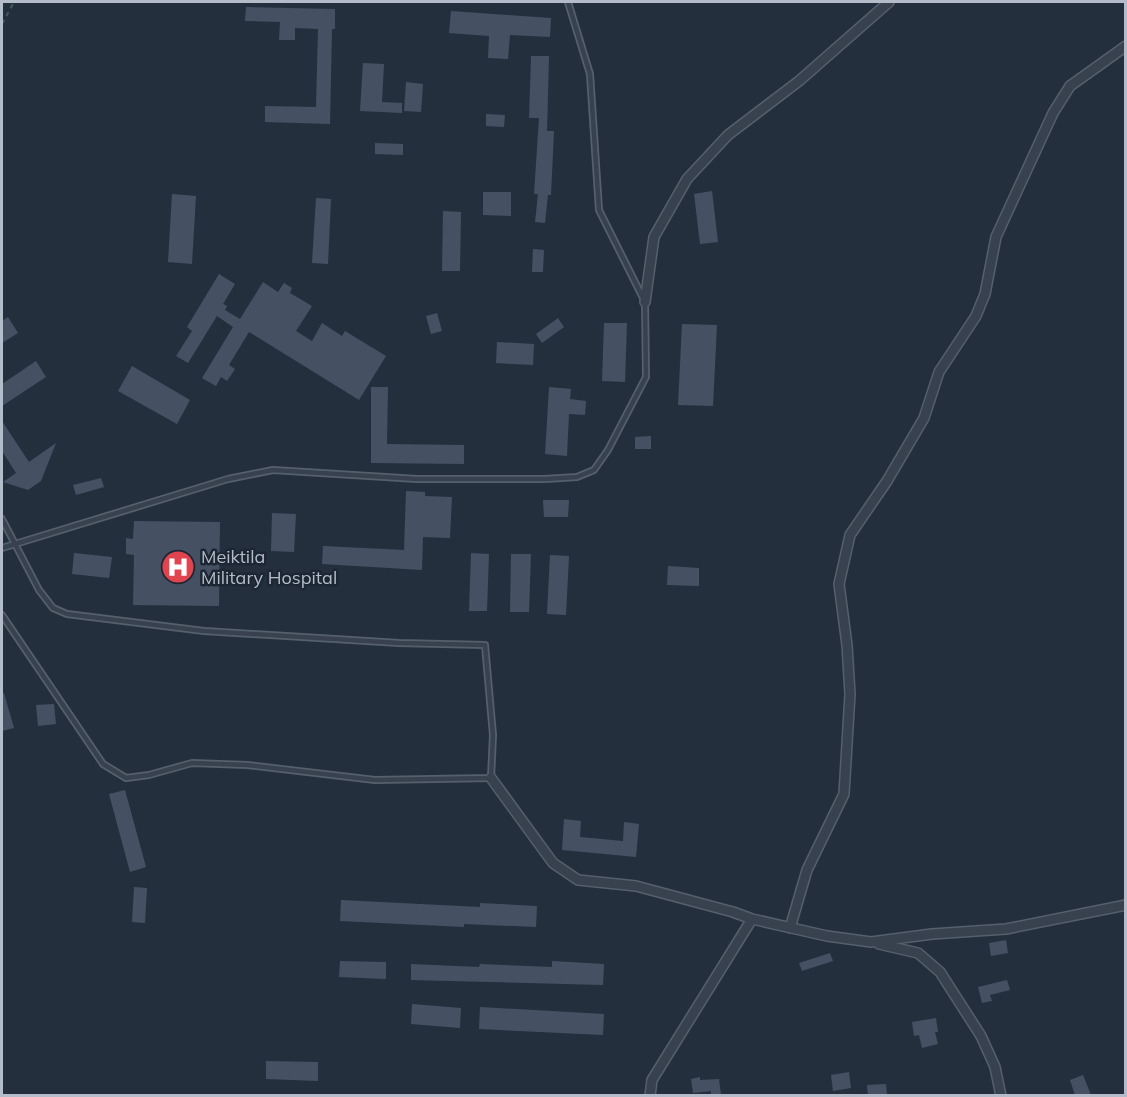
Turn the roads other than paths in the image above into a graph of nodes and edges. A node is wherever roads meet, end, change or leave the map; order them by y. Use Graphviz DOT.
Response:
graph roads {
  1 [pos="568,2"];
  2 [pos="889,2"];
  3 [pos="1125,46"];
  4 [pos="645,302"];
  5 [pos="2,519"];
  6 [pos="15,544"];
  7 [pos="2,548"];
  8 [pos="2,615"];
  9 [pos="491,778"];
  10 [pos="1125,905"];
  11 [pos="752,919"];
  12 [pos="790,928"];
  13 [pos="871,942"];
  14 [pos="650,1095"];
  15 [pos="1001,1095"];
  1 -- 4 [label="lane"];
  2 -- 4 [label="street"];
  3 -- 12 [label="street"];
  4 -- 6 [label="lane"];
  5 -- 6 [label="lane"];
  6 -- 7 [label="lane"];
  6 -- 9 [label="lane"];
  8 -- 9 [label="lane"];
  9 -- 11 [label="street"];
  10 -- 13 [label="street"];
  11 -- 12 [label="street"];
  11 -- 14 [label="street"];
  12 -- 13 [label="street"];
  13 -- 15 [label="street"];
}
